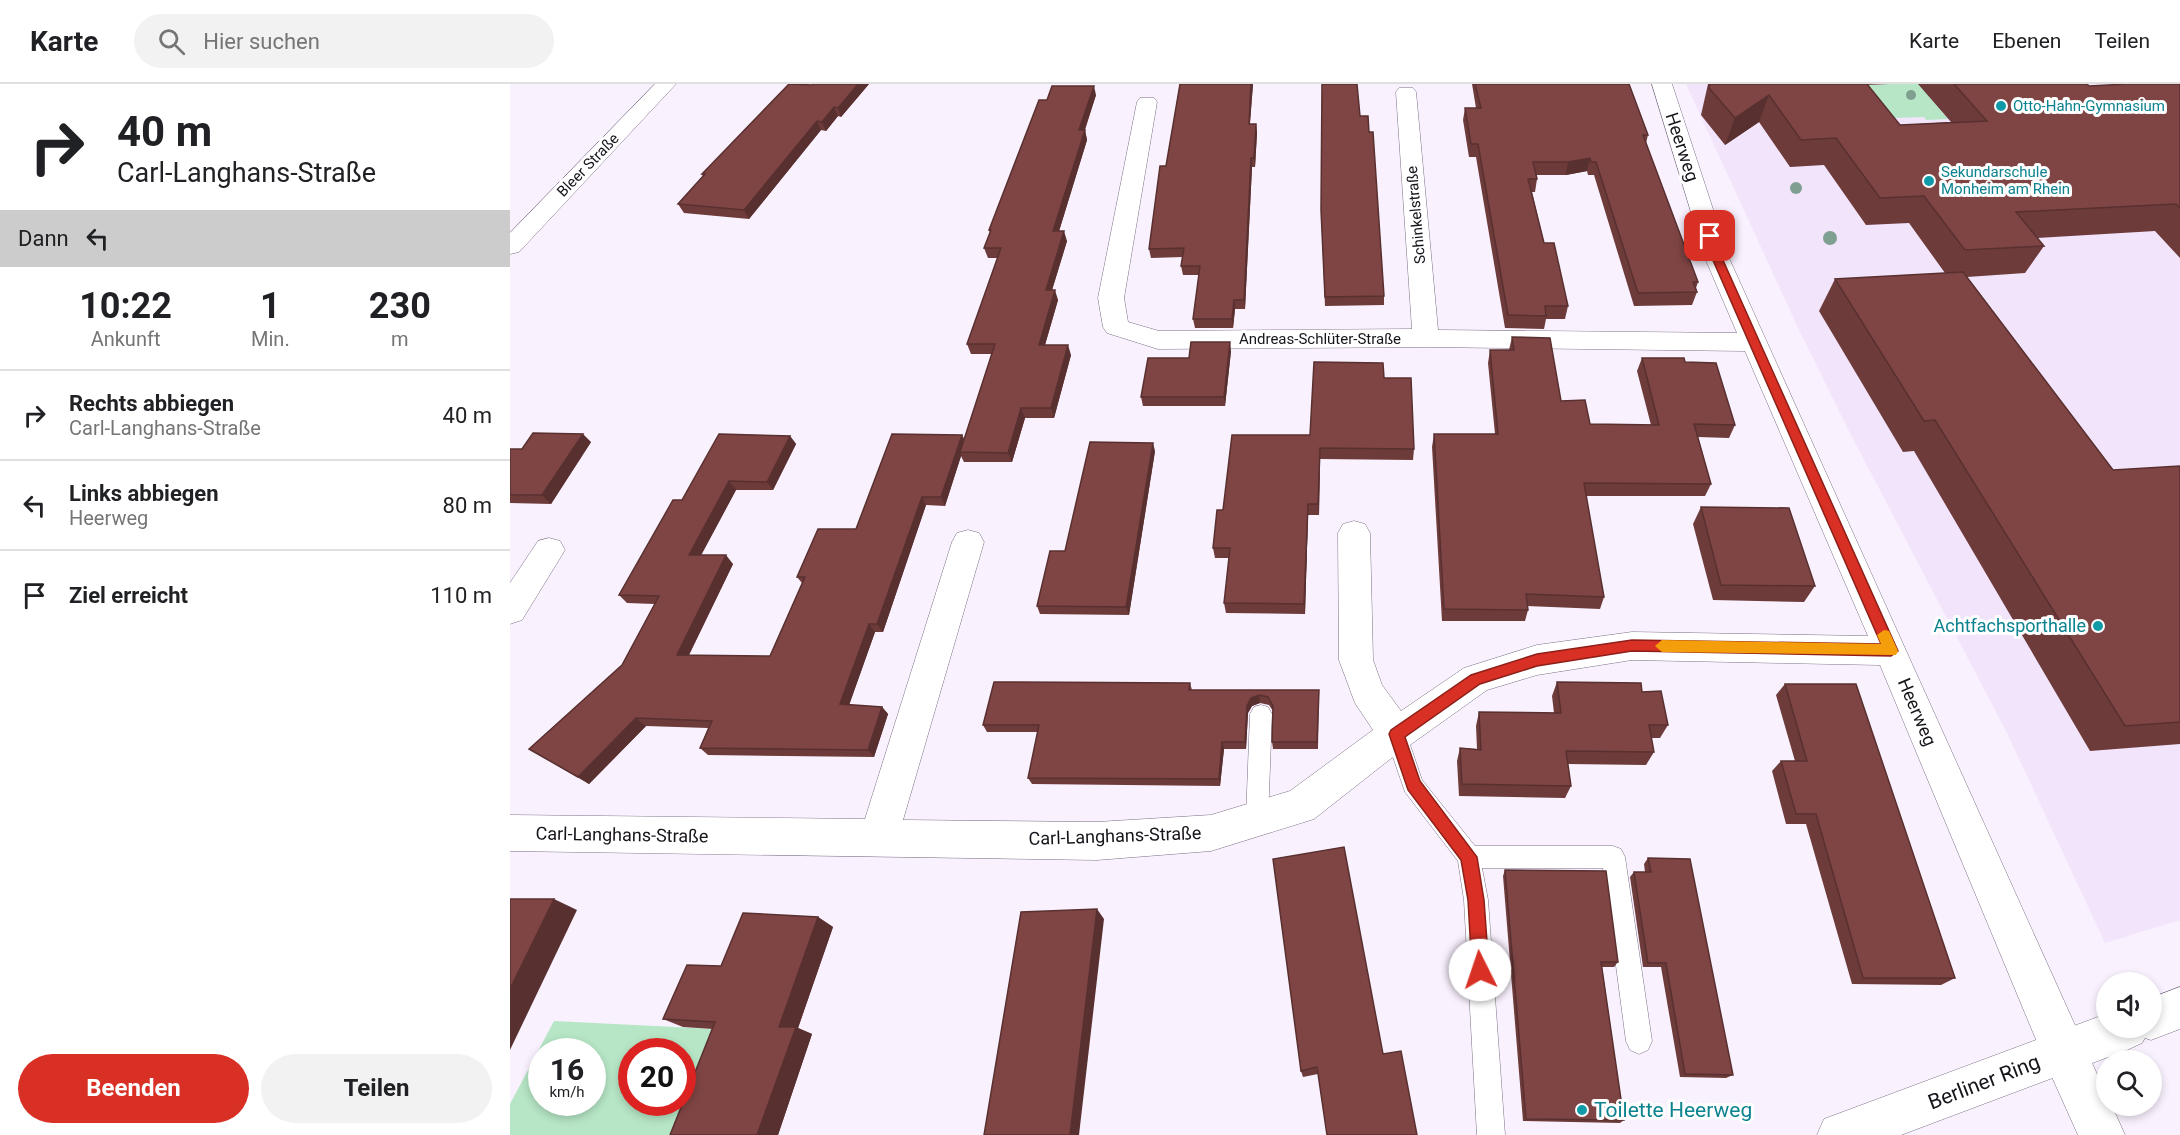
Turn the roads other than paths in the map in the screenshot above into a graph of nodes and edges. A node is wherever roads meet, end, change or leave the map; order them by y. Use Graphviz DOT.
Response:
graph roads {
  1 [pos="666,84"];
  2 [pos="1662,84"];
  3 [pos="1406,92"];
  4 [pos="1147,102"];
  5 [pos="510,247"];
  6 [pos="1426,338"];
  7 [pos="1755,342"];
  8 [pos="1354,533"];
  9 [pos="968,542"];
  10 [pos="549,550"];
  11 [pos="510,610"];
  12 [pos="1891,651"];
  13 [pos="1261,714"];
  14 [pos="1396,734"];
  15 [pos="1257,819"];
  16 [pos="510,833"];
  17 [pos="878,838"];
  18 [pos="1469,857"];
  19 [pos="2180,1008"];
  20 [pos="2162,1015"];
  21 [pos="2099,1038"];
  22 [pos="1639,1041"];
  23 [pos="2062,1051"];
  24 [pos="1491,1135"];
  25 [pos="1840,1135"];
  26 [pos="2102,1135"];
  1 -- 5 [label="street, Bleer Straße"];
  2 -- 7 [label="street, Heerweg"];
  3 -- 6 [label="street, Schinkelstraße"];
  4 -- 6 [label="street, Andreas-Schlüter-Straße"];
  6 -- 7 [label="street, Andreas-Schlüter-Straße"];
  7 -- 12 [label="street, Heerweg"];
  8 -- 14 [label="street"];
  9 -- 17 [label="street"];
  10 -- 11 [label="street"];
  12 -- 14 [label="street, Carl-Langhans-Straße"];
  12 -- 23 [label="street, Heerweg"];
  13 -- 15 [label="lane"];
  14 -- 15 [label="street, Carl-Langhans-Straße"];
  14 -- 18 [label="lane"];
  15 -- 17 [label="street, Carl-Langhans-Straße"];
  16 -- 17 [label="street, Carl-Langhans-Straße"];
  18 -- 22 [label="lane"];
  18 -- 24 [label="lane"];
  19 -- 20 [label="street"];
  21 -- 23 [label="street, Berliner Ring"];
  23 -- 25 [label="street, Berliner Ring"];
  23 -- 26 [label="street, Heerweg"];
}
